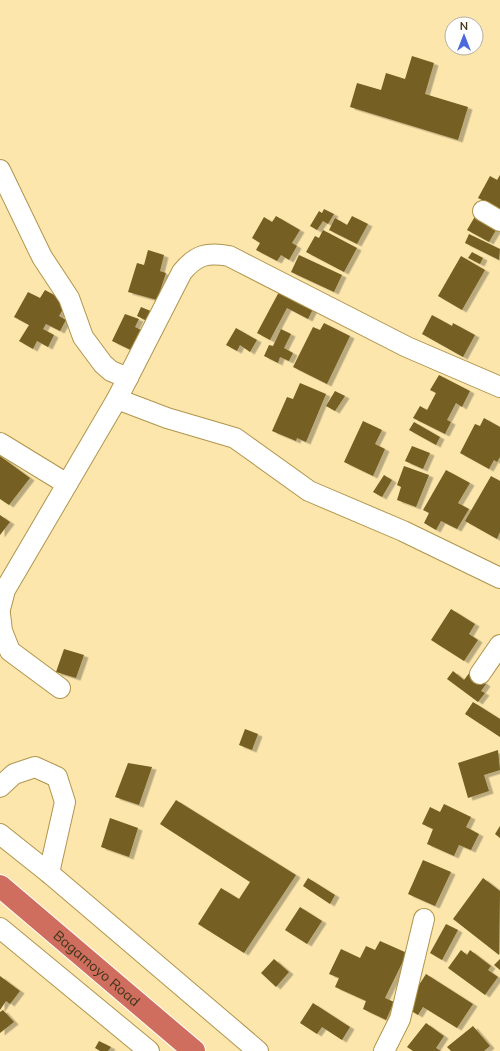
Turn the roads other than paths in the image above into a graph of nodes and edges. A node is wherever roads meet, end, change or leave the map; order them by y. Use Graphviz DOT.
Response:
graph roads {
  1 [pos="0,170"];
  2 [pos="483,211"];
  3 [pos="500,221"];
  4 [pos="128,378"];
  5 [pos="500,388"];
  6 [pos="117,400"];
  7 [pos="0,443"];
  8 [pos="67,484"];
  9 [pos="500,578"];
  10 [pos="0,609"];
  11 [pos="0,614"];
  12 [pos="500,645"];
  13 [pos="480,674"];
  14 [pos="60,688"];
  15 [pos="0,787"];
  16 [pos="0,834"];
  17 [pos="49,873"];
  18 [pos="0,886"];
  19 [pos="424,919"];
  20 [pos="0,928"];
  21 [pos="149,1051"];
  22 [pos="194,1051"];
  23 [pos="258,1051"];
  24 [pos="384,1051"];
  1 -- 4 [label="street"];
  2 -- 3 [label="street"];
  4 -- 5 [label="street"];
  4 -- 6 [label="street"];
  6 -- 8 [label="street"];
  6 -- 9 [label="street"];
  7 -- 8 [label="street"];
  8 -- 10 [label="street"];
  11 -- 14 [label="street"];
  12 -- 13 [label="street"];
  15 -- 17 [label="street"];
  16 -- 17 [label="street"];
  17 -- 23 [label="street"];
  18 -- 22 [label="highway, Bagamoyo Road"];
  19 -- 24 [label="street"];
  20 -- 21 [label="street"];
}
